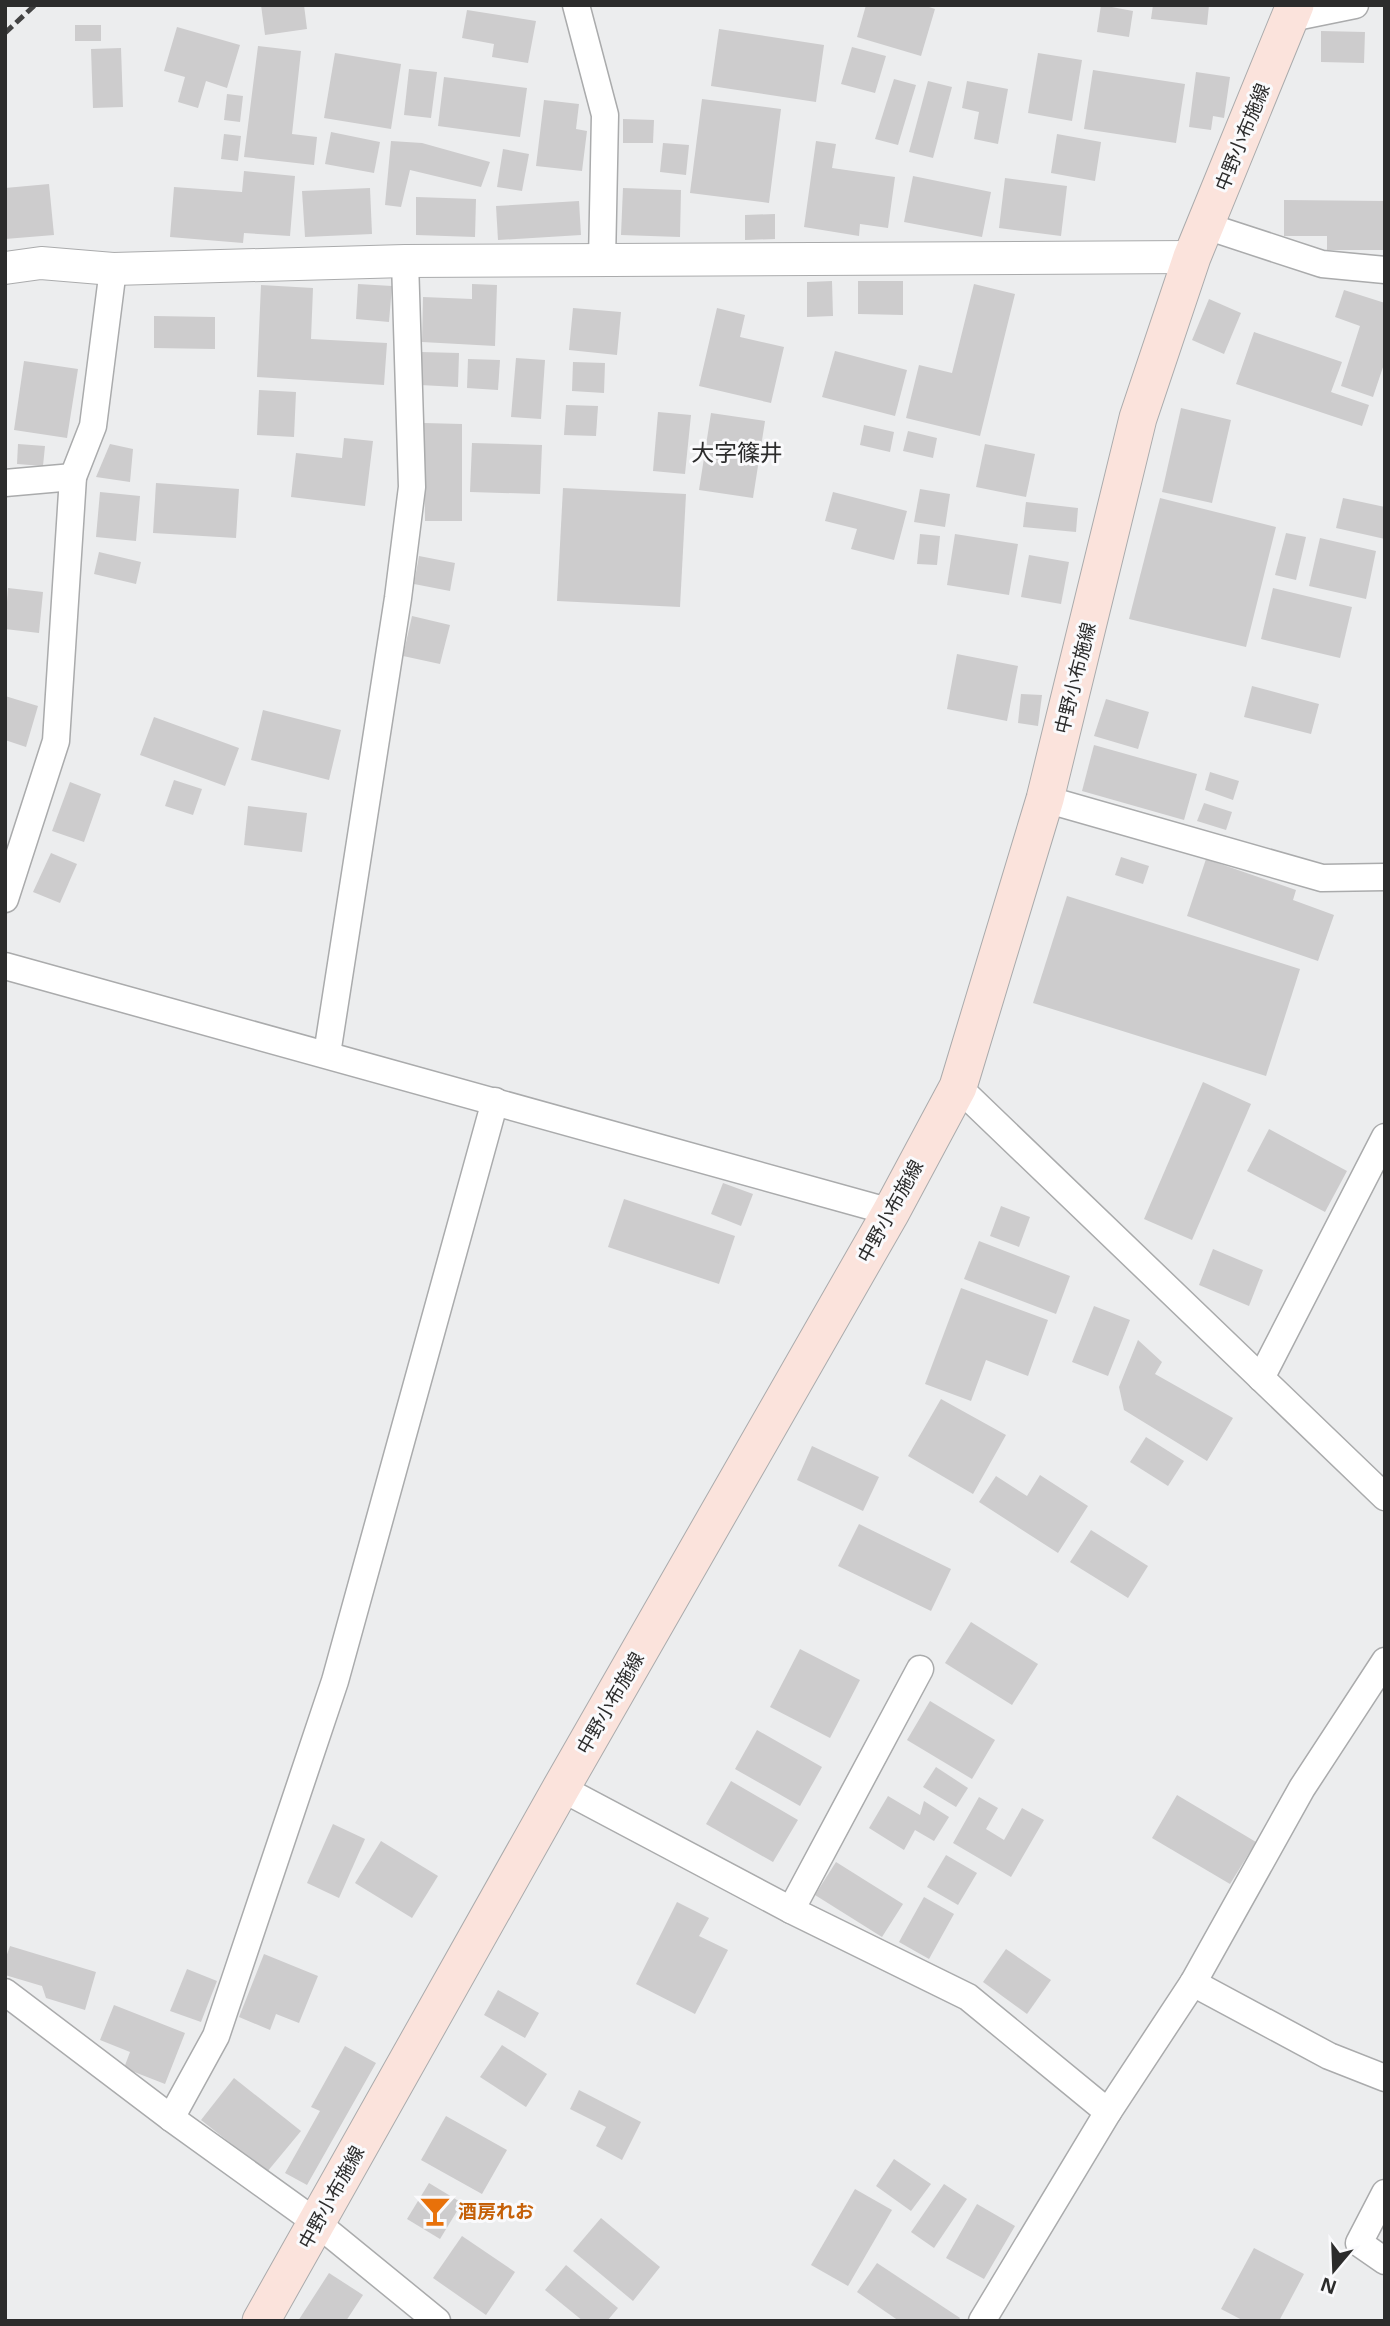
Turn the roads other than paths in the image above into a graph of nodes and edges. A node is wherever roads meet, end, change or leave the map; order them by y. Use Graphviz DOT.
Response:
graph roads {
  1 [pos="576,5"];
  2 [pos="1355,5"];
  3 [pos="1293,12"];
  4 [pos="1199,242"];
  5 [pos="405,261"];
  6 [pos="602,261"];
  7 [pos="5,268"];
  8 [pos="113,269"];
  9 [pos="1385,270"];
  10 [pos="73,477"];
  11 [pos="5,483"];
  12 [pos="1045,799"];
  13 [pos="1385,877"];
  14 [pos="5,899"];
  15 [pos="5,966"];
  16 [pos="327,1054"];
  17 [pos="958,1087"];
  18 [pos="495,1101"];
  19 [pos="1385,1137"];
  20 [pos="891,1212"];
  21 [pos="1261,1378"];
  22 [pos="1385,1497"];
  23 [pos="1385,1661"];
  24 [pos="920,1669"];
  25 [pos="561,1788"];
  26 [pos="791,1910"];
  27 [pos="1193,1983"];
  28 [pos="5,1992"];
  29 [pos="1385,2078"];
  30 [pos="1108,2112"];
  31 [pos="171,2118"];
  32 [pos="1385,2193"];
  33 [pos="317,2224"];
  34 [pos="1385,2261"];
  35 [pos="261,2321"];
  36 [pos="438,2321"];
  37 [pos="982,2321"];
  1 -- 6 [label="street"];
  2 -- 3 [label="street"];
  3 -- 4 [label="main road, 中野小布施線"];
  4 -- 6 [label="street"];
  4 -- 9 [label="street"];
  4 -- 12 [label="main road, 中野小布施線"];
  5 -- 6 [label="street"];
  5 -- 8 [label="street"];
  5 -- 16 [label="street"];
  7 -- 8 [label="street"];
  8 -- 10 [label="street"];
  10 -- 11 [label="street"];
  10 -- 14 [label="street"];
  12 -- 13 [label="street"];
  12 -- 17 [label="main road, 中野小布施線"];
  15 -- 16 [label="street"];
  16 -- 18 [label="street"];
  17 -- 20 [label="main road, 中野小布施線"];
  17 -- 21 [label="street"];
  18 -- 20 [label="street"];
  18 -- 31 [label="street"];
  19 -- 21 [label="street"];
  20 -- 25 [label="main road, 中野小布施線"];
  21 -- 22 [label="street"];
  23 -- 27 [label="street"];
  24 -- 26 [label="street"];
  25 -- 26 [label="street"];
  25 -- 33 [label="main road, 中野小布施線"];
  26 -- 30 [label="street"];
  27 -- 29 [label="street"];
  27 -- 30 [label="street"];
  28 -- 31 [label="street"];
  30 -- 37 [label="street"];
  31 -- 33 [label="street"];
  32 -- 34 [label="street"];
  33 -- 35 [label="main road, 中野小布施線"];
  33 -- 36 [label="street"];
}
